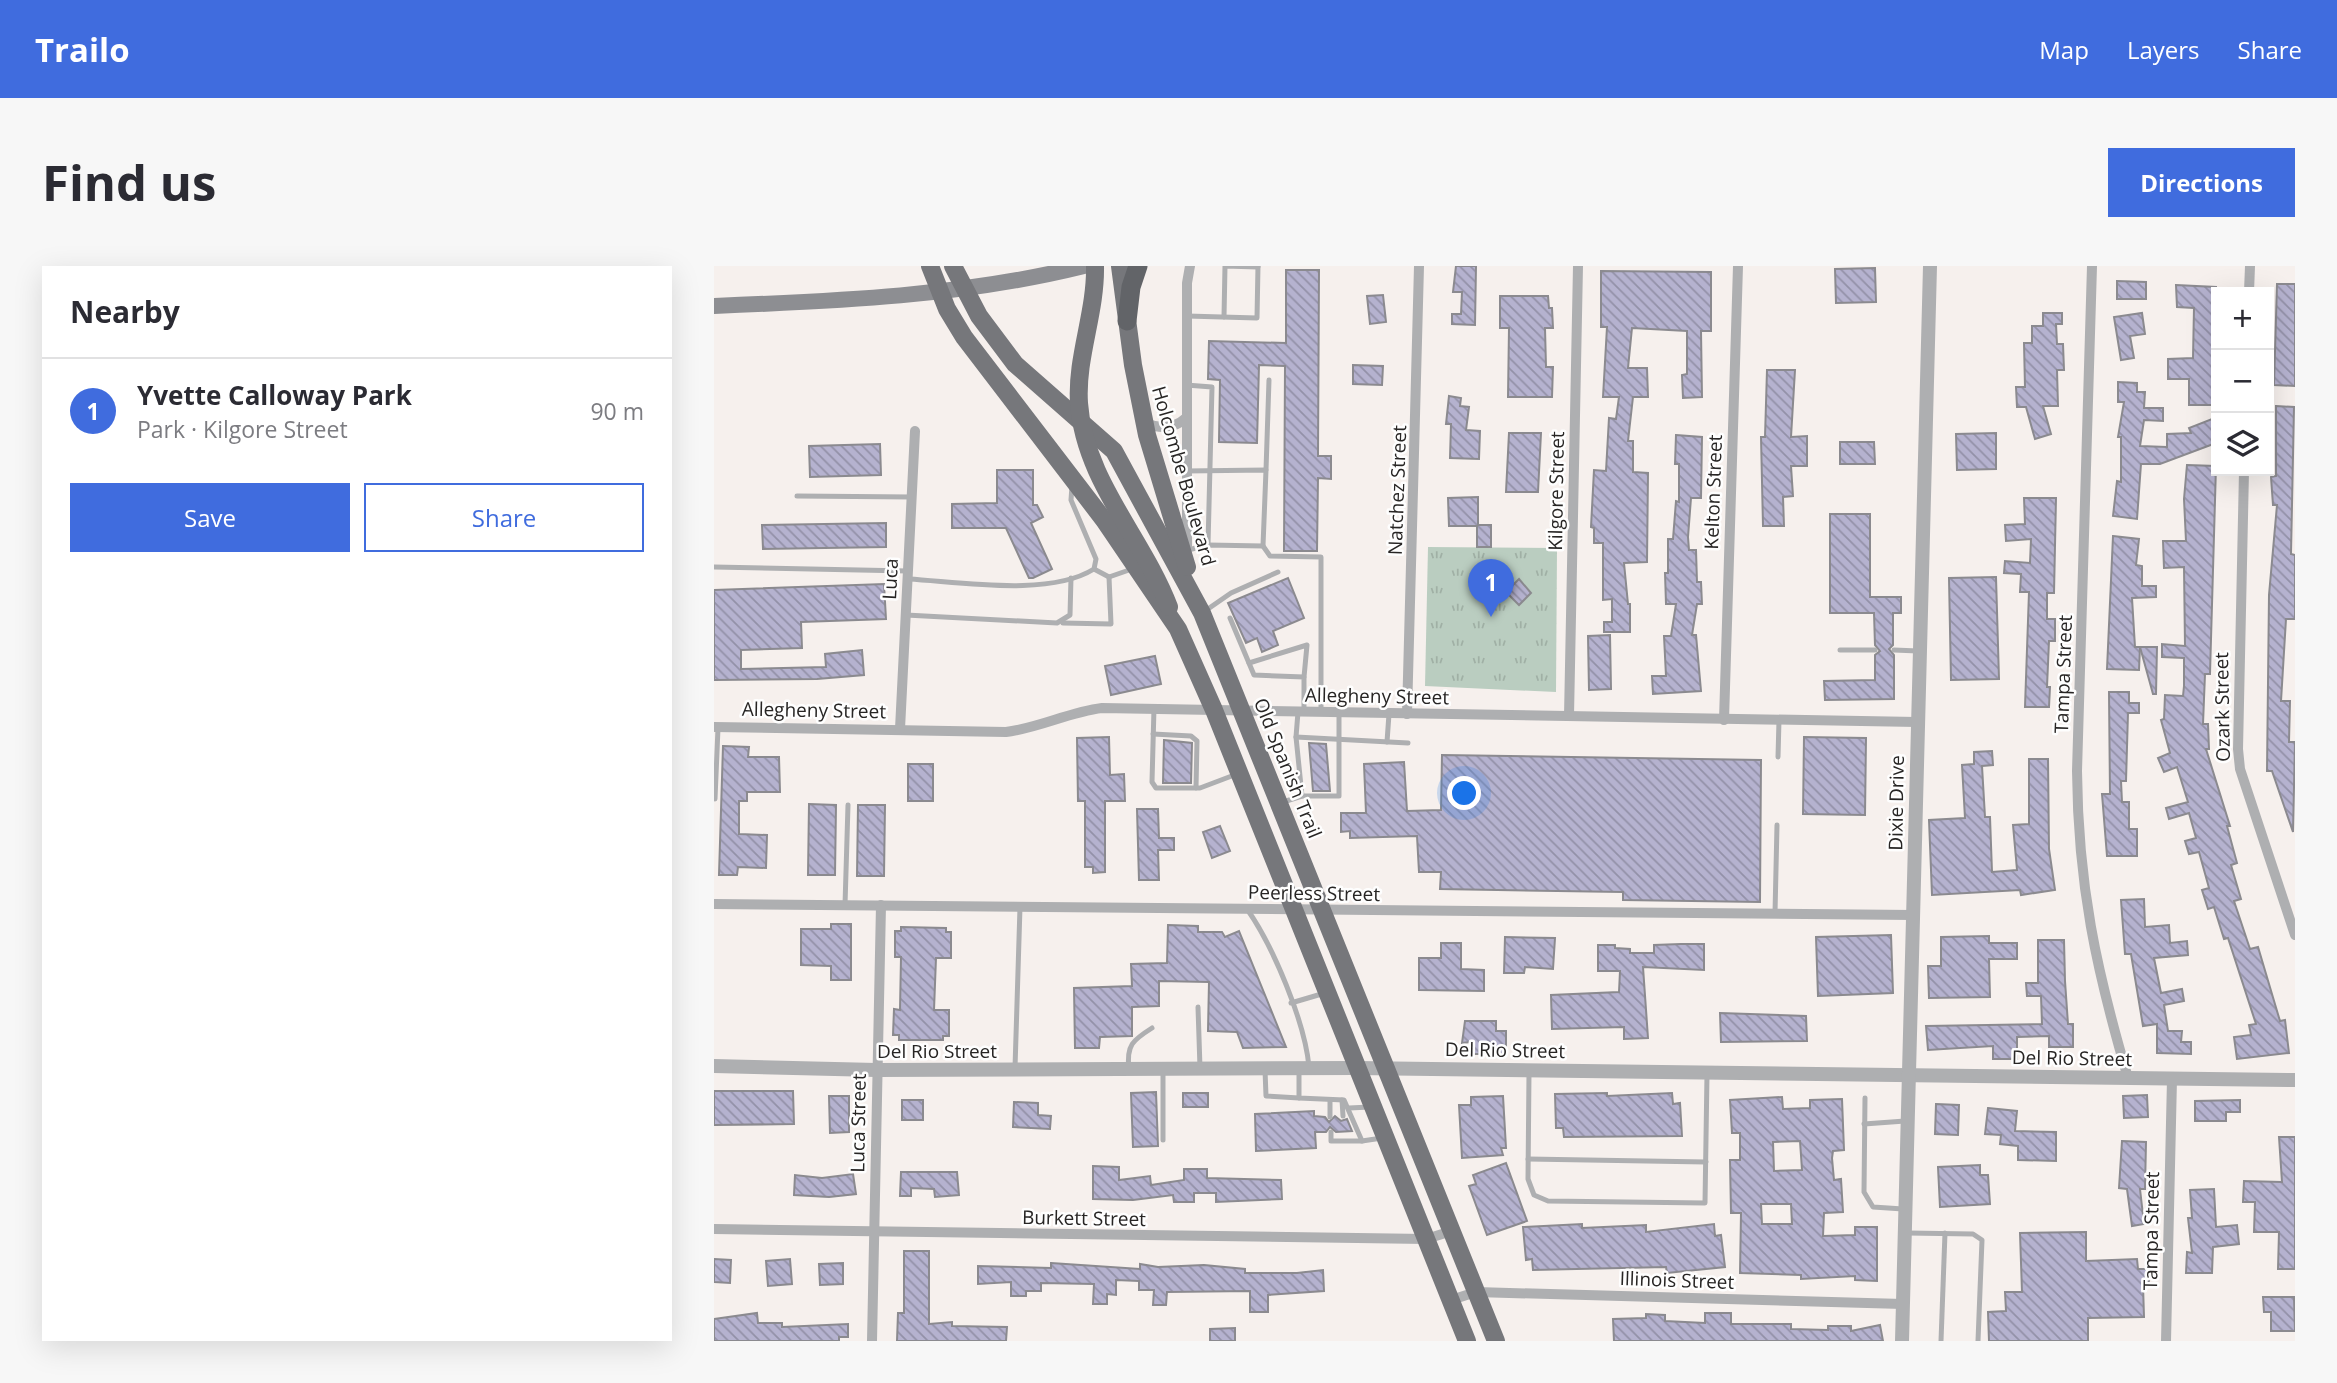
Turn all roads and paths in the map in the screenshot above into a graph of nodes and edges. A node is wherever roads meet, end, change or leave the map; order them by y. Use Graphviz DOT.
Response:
graph roads {
  1 [pos="930,266"];
  2 [pos="953,266"];
  3 [pos="1084,266"];
  4 [pos="1095,266"];
  5 [pos="1120,266"];
  6 [pos="1138,266"];
  7 [pos="1190,266"];
  8 [pos="1258,266"];
  9 [pos="1419,266"];
  10 [pos="1578,266"];
  11 [pos="1738,266"];
  12 [pos="1930,266"];
  13 [pos="2092,266"];
  14 [pos="2250,266"];
  15 [pos="2249,287"];
  16 [pos="963,290"];
  17 [pos="939,292"];
  18 [pos="714,306"];
  19 [pos="1187,316"];
  20 [pos="1224,317"];
  21 [pos="1127,321"];
  22 [pos="1269,380"];
  23 [pos="1186,385"];
  24 [pos="1186,418"];
  25 [pos="1081,421"];
  26 [pos="1145,423"];
  27 [pos="915,431"];
  28 [pos="1266,470"];
  29 [pos="1186,471"];
  30 [pos="1212,471"];
  31 [pos="2244,476"];
  32 [pos="1073,480"];
  33 [pos="797,496"];
  34 [pos="912,497"];
  35 [pos="1208,545"];
  36 [pos="1263,546"];
  37 [pos="1188,550"];
  38 [pos="714,567"];
  39 [pos="1135,568"];
  40 [pos="1094,569"];
  41 [pos="1278,572"];
  42 [pos="908,575"];
  43 [pos="1109,577"];
  44 [pos="1071,578"];
  45 [pos="1202,613"];
  46 [pos="906,615"];
  47 [pos="1230,618"];
  48 [pos="1057,623"];
  49 [pos="1178,629"];
  50 [pos="1840,650"];
  51 [pos="1875,650"];
  52 [pos="1894,650"];
  53 [pos="1918,651"];
  54 [pos="1249,663"];
  55 [pos="1304,677"];
  56 [pos="1154,708"];
  57 [pos="1214,710"];
  58 [pos="1242,711"];
  59 [pos="1301,712"];
  60 [pos="1321,713"];
  61 [pos="1339,713"];
  62 [pos="1390,714"];
  63 [pos="1407,714"];
  64 [pos="1569,716"];
  65 [pos="1724,720"];
  66 [pos="1779,720"];
  67 [pos="1917,722"];
  68 [pos="716,727"];
  69 [pos="900,729"];
  70 [pos="1153,734"];
  71 [pos="1296,737"];
  72 [pos="1339,739"];
  73 [pos="1387,742"];
  74 [pos="1408,743"];
  75 [pos="1778,757"];
  76 [pos="1239,773"];
  77 [pos="1196,788"];
  78 [pos="1302,796"];
  79 [pos="715,799"];
  80 [pos="1280,803"];
  81 [pos="848,805"];
  82 [pos="1777,825"];
  83 [pos="714,904"];
  84 [pos="845,905"];
  85 [pos="881,905"];
  86 [pos="1020,907"];
  87 [pos="1247,909"];
  88 [pos="1294,910"];
  89 [pos="1324,910"];
  90 [pos="1775,914"];
  91 [pos="1913,915"];
  92 [pos="2295,935"];
  93 [pos="1327,992"];
  94 [pos="1291,1003"];
  95 [pos="1198,1007"];
  96 [pos="1152,1028"];
  97 [pos="714,1066"];
  98 [pos="1265,1068"];
  99 [pos="1304,1068"];
  100 [pos="1357,1068"];
  101 [pos="1387,1068"];
  102 [pos="1015,1069"];
  103 [pos="1129,1069"];
  104 [pos="1163,1069"];
  105 [pos="1200,1069"];
  106 [pos="876,1070"];
  107 [pos="1529,1070"];
  108 [pos="1707,1073"];
  109 [pos="1909,1076"];
  110 [pos="2128,1078"];
  111 [pos="2172,1079"];
  112 [pos="2295,1080"];
  113 [pos="1299,1098"];
  114 [pos="1865,1098"];
  115 [pos="1331,1100"];
  116 [pos="1342,1100"];
  117 [pos="1373,1107"];
  118 [pos="1349,1108"];
  119 [pos="1330,1116"];
  120 [pos="1343,1116"];
  121 [pos="1908,1121"];
  122 [pos="1864,1124"];
  123 [pos="1344,1131"];
  124 [pos="1331,1132"];
  125 [pos="1385,1137"];
  126 [pos="1163,1140"];
  127 [pos="1344,1141"];
  128 [pos="1362,1141"];
  129 [pos="1528,1159"];
  130 [pos="1706,1162"];
  131 [pos="1906,1209"];
  132 [pos="714,1229"];
  133 [pos="1452,1231"];
  134 [pos="873,1233"];
  135 [pos="1905,1233"];
  136 [pos="1945,1233"];
  137 [pos="1426,1239"];
  138 [pos="1476,1292"];
  139 [pos="1451,1300"];
  140 [pos="1903,1304"];
  141 [pos="872,1341"];
  142 [pos="1467,1341"];
  143 [pos="1496,1341"];
  144 [pos="1902,1341"];
  145 [pos="1941,1341"];
  146 [pos="1978,1341"];
  147 [pos="2166,1341"];
  1 -- 17 [label="main road"];
  2 -- 16 [label="main road, Old Spanish Trail"];
  3 -- 16 [label="main road"];
  4 -- 25 [label="main road"];
  5 -- 21 [label="main road, Holcombe Boulevard"];
  6 -- 21 [label="highway"];
  7 -- 19 [label="street"];
  8 -- 20 [label="lane"];
  8 -- 20 [label="lane"];
  9 -- 63 [label="street, Natchez Street"];
  10 -- 64 [label="street, Kilgore Street"];
  11 -- 65 [label="street, Kelton Street"];
  12 -- 53 [label="street, Dixie Drive"];
  13 -- 110 [label="street, Tampa Street"];
  14 -- 15 [label="street"];
  16 -- 17 [label="main road"];
  16 -- 25 [label="main road, Old Spanish Trail"];
  17 -- 18 [label="main road"];
  17 -- 32 [label="main road"];
  19 -- 20 [label="lane"];
  19 -- 23 [label="street"];
  21 -- 26 [label="main road, Holcombe Boulevard"];
  22 -- 28 [label="lane"];
  23 -- 24 [label="street"];
  23 -- 30 [label="lane"];
  24 -- 26 [label="street"];
  24 -- 29 [label="street"];
  25 -- 45 [label="main road, Old Spanish Trail"];
  25 -- 49 [label="main road"];
  26 -- 45 [label="main road, Holcombe Boulevard"];
  27 -- 34 [label="street, Luca"];
  28 -- 30 [label="lane"];
  28 -- 36 [label="lane"];
  29 -- 30 [label="lane"];
  29 -- 37 [label="street"];
  30 -- 35 [label="lane"];
  31 -- 92 [label="street, Ozark Street"];
  32 -- 39 [label="main road"];
  32 -- 40 [label="lane"];
  33 -- 34 [label="lane"];
  34 -- 42 [label="street, Luca"];
  35 -- 36 [label="lane"];
  35 -- 37 [label="lane"];
  36 -- 60 [label="lane"];
  37 -- 45 [label="street"];
  38 -- 42 [label="lane"];
  39 -- 43 [label="lane"];
  39 -- 49 [label="main road"];
  40 -- 43 [label="lane"];
  40 -- 44 [label="lane"];
  41 -- 45 [label="lane"];
  42 -- 44 [label="lane"];
  42 -- 46 [label="street, Luca"];
  43 -- 48 [label="lane"];
  44 -- 48 [label="lane"];
  45 -- 58 [label="main road, Old Spanish Trail"];
  46 -- 48 [label="lane"];
  46 -- 69 [label="street, Luca"];
  47 -- 54 [label="lane"];
  49 -- 57 [label="main road"];
  50 -- 51 [label="lane"];
  52 -- 53 [label="lane"];
  53 -- 67 [label="street, Dixie Drive"];
  54 -- 55 [label="lane"];
  54 -- 55 [label="lane"];
  55 -- 59 [label="lane"];
  56 -- 57 [label="street, Allegheny Street"];
  56 -- 69 [label="street, Allegheny Street"];
  56 -- 70 [label="lane"];
  57 -- 58 [label="street, Allegheny Street"];
  57 -- 76 [label="main road"];
  58 -- 59 [label="street, Allegheny Street"];
  58 -- 80 [label="main road, Old Spanish Trail"];
  59 -- 60 [label="street, Allegheny Street"];
  59 -- 71 [label="lane"];
  60 -- 61 [label="street, Allegheny Street"];
  61 -- 62 [label="street, Allegheny Street"];
  61 -- 72 [label="lane"];
  62 -- 63 [label="street, Allegheny Street"];
  62 -- 73 [label="lane"];
  63 -- 64 [label="street, Allegheny Street"];
  64 -- 65 [label="street, Allegheny Street"];
  65 -- 66 [label="street, Allegheny Street"];
  66 -- 67 [label="street, Allegheny Street"];
  66 -- 75 [label="lane"];
  67 -- 91 [label="street, Dixie Drive"];
  68 -- 69 [label="street, Allegheny Street"];
  68 -- 79 [label="lane"];
  70 -- 77 [label="lane"];
  70 -- 77 [label="lane"];
  71 -- 72 [label="lane"];
  71 -- 78 [label="lane"];
  72 -- 73 [label="lane"];
  72 -- 78 [label="lane"];
  73 -- 74 [label="lane"];
  76 -- 77 [label="lane"];
  76 -- 88 [label="main road"];
  78 -- 80 [label="lane"];
  80 -- 89 [label="main road, Old Spanish Trail"];
  81 -- 84 [label="lane"];
  82 -- 90 [label="lane"];
  83 -- 84 [label="street, Peerless Street"];
  84 -- 85 [label="street, Peerless Street"];
  85 -- 86 [label="street, Peerless Street"];
  85 -- 106 [label="street, Luca Street"];
  86 -- 87 [label="street, Peerless Street"];
  86 -- 102 [label="lane"];
  87 -- 88 [label="street, Peerless Street"];
  87 -- 94 [label="lane"];
  88 -- 89 [label="street, Peerless Street"];
  88 -- 93 [label="main road"];
  89 -- 90 [label="street, Peerless Street"];
  89 -- 101 [label="main road, Old Spanish Trail"];
  90 -- 91 [label="street, Peerless Street"];
  91 -- 109 [label="street, Dixie Drive"];
  93 -- 94 [label="lane"];
  93 -- 100 [label="main road"];
  94 -- 99 [label="lane"];
  95 -- 105 [label="lane"];
  96 -- 103 [label="lane"];
  97 -- 106 [label="street, Del Rio Street"];
  98 -- 99 [label="street, Del Rio Street"];
  98 -- 105 [label="street, Del Rio Street"];
  98 -- 113 [label="lane"];
  99 -- 100 [label="street, Del Rio Street"];
  99 -- 113 [label="lane"];
  100 -- 101 [label="street, Del Rio Street"];
  100 -- 117 [label="main road"];
  101 -- 107 [label="street, Del Rio Street"];
  101 -- 133 [label="main road, Old Spanish Trail"];
  102 -- 103 [label="street, Del Rio Street"];
  102 -- 106 [label="street, Del Rio Street"];
  103 -- 104 [label="street, Del Rio Street"];
  104 -- 105 [label="street, Del Rio Street"];
  104 -- 126 [label="lane"];
  106 -- 134 [label="street, Luca Street"];
  107 -- 108 [label="street, Del Rio Street"];
  107 -- 129 [label="lane"];
  108 -- 109 [label="street, Del Rio Street"];
  108 -- 130 [label="lane"];
  109 -- 110 [label="street, Del Rio Street"];
  109 -- 121 [label="street, Dixie Drive"];
  110 -- 111 [label="street, Del Rio Street"];
  111 -- 112 [label="street, Del Rio Street"];
  111 -- 147 [label="street, Tampa Street"];
  113 -- 115 [label="lane"];
  114 -- 122 [label="lane"];
  115 -- 116 [label="lane"];
  115 -- 119 [label="lane"];
  116 -- 118 [label="lane"];
  116 -- 120 [label="lane"];
  117 -- 118 [label="lane"];
  117 -- 125 [label="main road"];
  118 -- 128 [label="lane"];
  121 -- 122 [label="lane"];
  121 -- 131 [label="street, Dixie Drive"];
  122 -- 131 [label="lane"];
  123 -- 127 [label="lane"];
  124 -- 127 [label="lane"];
  125 -- 128 [label="lane"];
  125 -- 137 [label="main road"];
  127 -- 128 [label="lane"];
  129 -- 130 [label="lane"];
  129 -- 130 [label="lane"];
  131 -- 135 [label="street, Dixie Drive"];
  132 -- 134 [label="street, Burkett Street"];
  133 -- 137 [label="street, Burkett Street"];
  133 -- 138 [label="main road, Old Spanish Trail"];
  134 -- 137 [label="street, Burkett Street"];
  134 -- 141 [label="street, Luca Street"];
  135 -- 136 [label="lane"];
  135 -- 140 [label="street, Dixie Drive"];
  136 -- 145 [label="lane"];
  136 -- 146 [label="lane"];
  137 -- 139 [label="main road"];
  138 -- 139 [label="street, Illinois Street"];
  138 -- 140 [label="street, Illinois Street"];
  138 -- 143 [label="main road, Old Spanish Trail"];
  139 -- 142 [label="main road"];
  140 -- 144 [label="street, Dixie Drive"];
}
